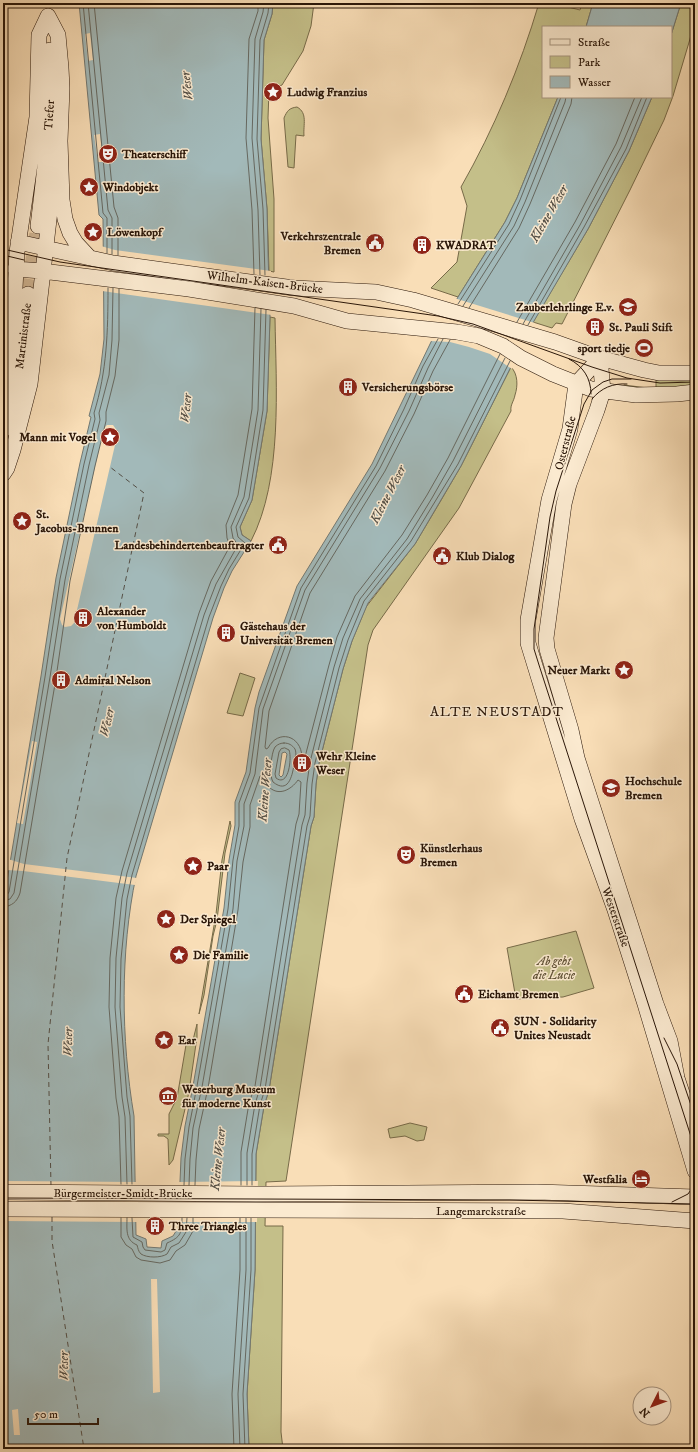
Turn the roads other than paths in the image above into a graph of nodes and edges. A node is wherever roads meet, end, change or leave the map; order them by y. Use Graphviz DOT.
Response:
graph roads {
  1 [pos="47,10"];
  2 [pos="60,159"];
  3 [pos="38,226"];
  4 [pos="18,242"];
  5 [pos="46,247"];
  6 [pos="84,254"];
  7 [pos="15,269"];
  8 [pos="42,271"];
  9 [pos="28,294"];
  10 [pos="600,358"];
  11 [pos="695,373"];
  12 [pos="576,384"];
  13 [pos="603,391"];
  14 [pos="695,392"];
  15 [pos="3,403"];
  16 [pos="3,449"];
  17 [pos="3,474"];
  18 [pos="547,649"];
  19 [pos="534,664"];
  20 [pos="695,1132"];
  21 [pos="695,1171"];
  22 [pos="3,1192"];
  23 [pos="267,1194"];
  24 [pos="695,1197"];
  25 [pos="3,1209"];
  26 [pos="266,1211"];
  27 [pos="695,1221"];
  1 -- 2 [label="main road"];
  1 -- 3 [label="main road, Tiefer"];
  1 -- 4 [label="main road"];
  2 -- 5 [label="main road"];
  2 -- 6 [label="main road"];
  4 -- 5 [label="main road, Wilhelm-Kaisen-Brücke"];
  4 -- 7 [label="main road"];
  5 -- 6 [label="main road, Wilhelm-Kaisen-Brücke"];
  5 -- 8 [label="main road"];
  6 -- 10 [label="main road, Wilhelm-Kaisen-Brücke"];
  7 -- 8 [label="main road, Wilhelm-Kaisen-Brücke"];
  7 -- 15 [label="main road"];
  8 -- 12 [label="main road, Wilhelm-Kaisen-Brücke"];
  8 -- 17 [label="main road"];
  9 -- 16 [label="main road, Martinistraße"];
  10 -- 11 [label="main road, Wilhelm-Kaisen-Brücke"];
  10 -- 12 [label="main road"];
  10 -- 13 [label="main road, Osterstraße"];
  12 -- 13 [label="main road, Wilhelm-Kaisen-Brücke"];
  12 -- 19 [label="main road, Osterstraße"];
  13 -- 14 [label="main road, Wilhelm-Kaisen-Brücke"];
  13 -- 18 [label="main road, Osterstraße"];
  18 -- 20 [label="main road, Westerstraße"];
  19 -- 21 [label="main road, Westerstraße"];
  22 -- 23 [label="main road, Bürgermeister-Smidt-Brücke"];
  23 -- 24 [label="main road, Langemarckstraße"];
  25 -- 26 [label="main road, Bürgermeister-Smidt-Brücke"];
  26 -- 27 [label="main road, Langemarckstraße"];
}
